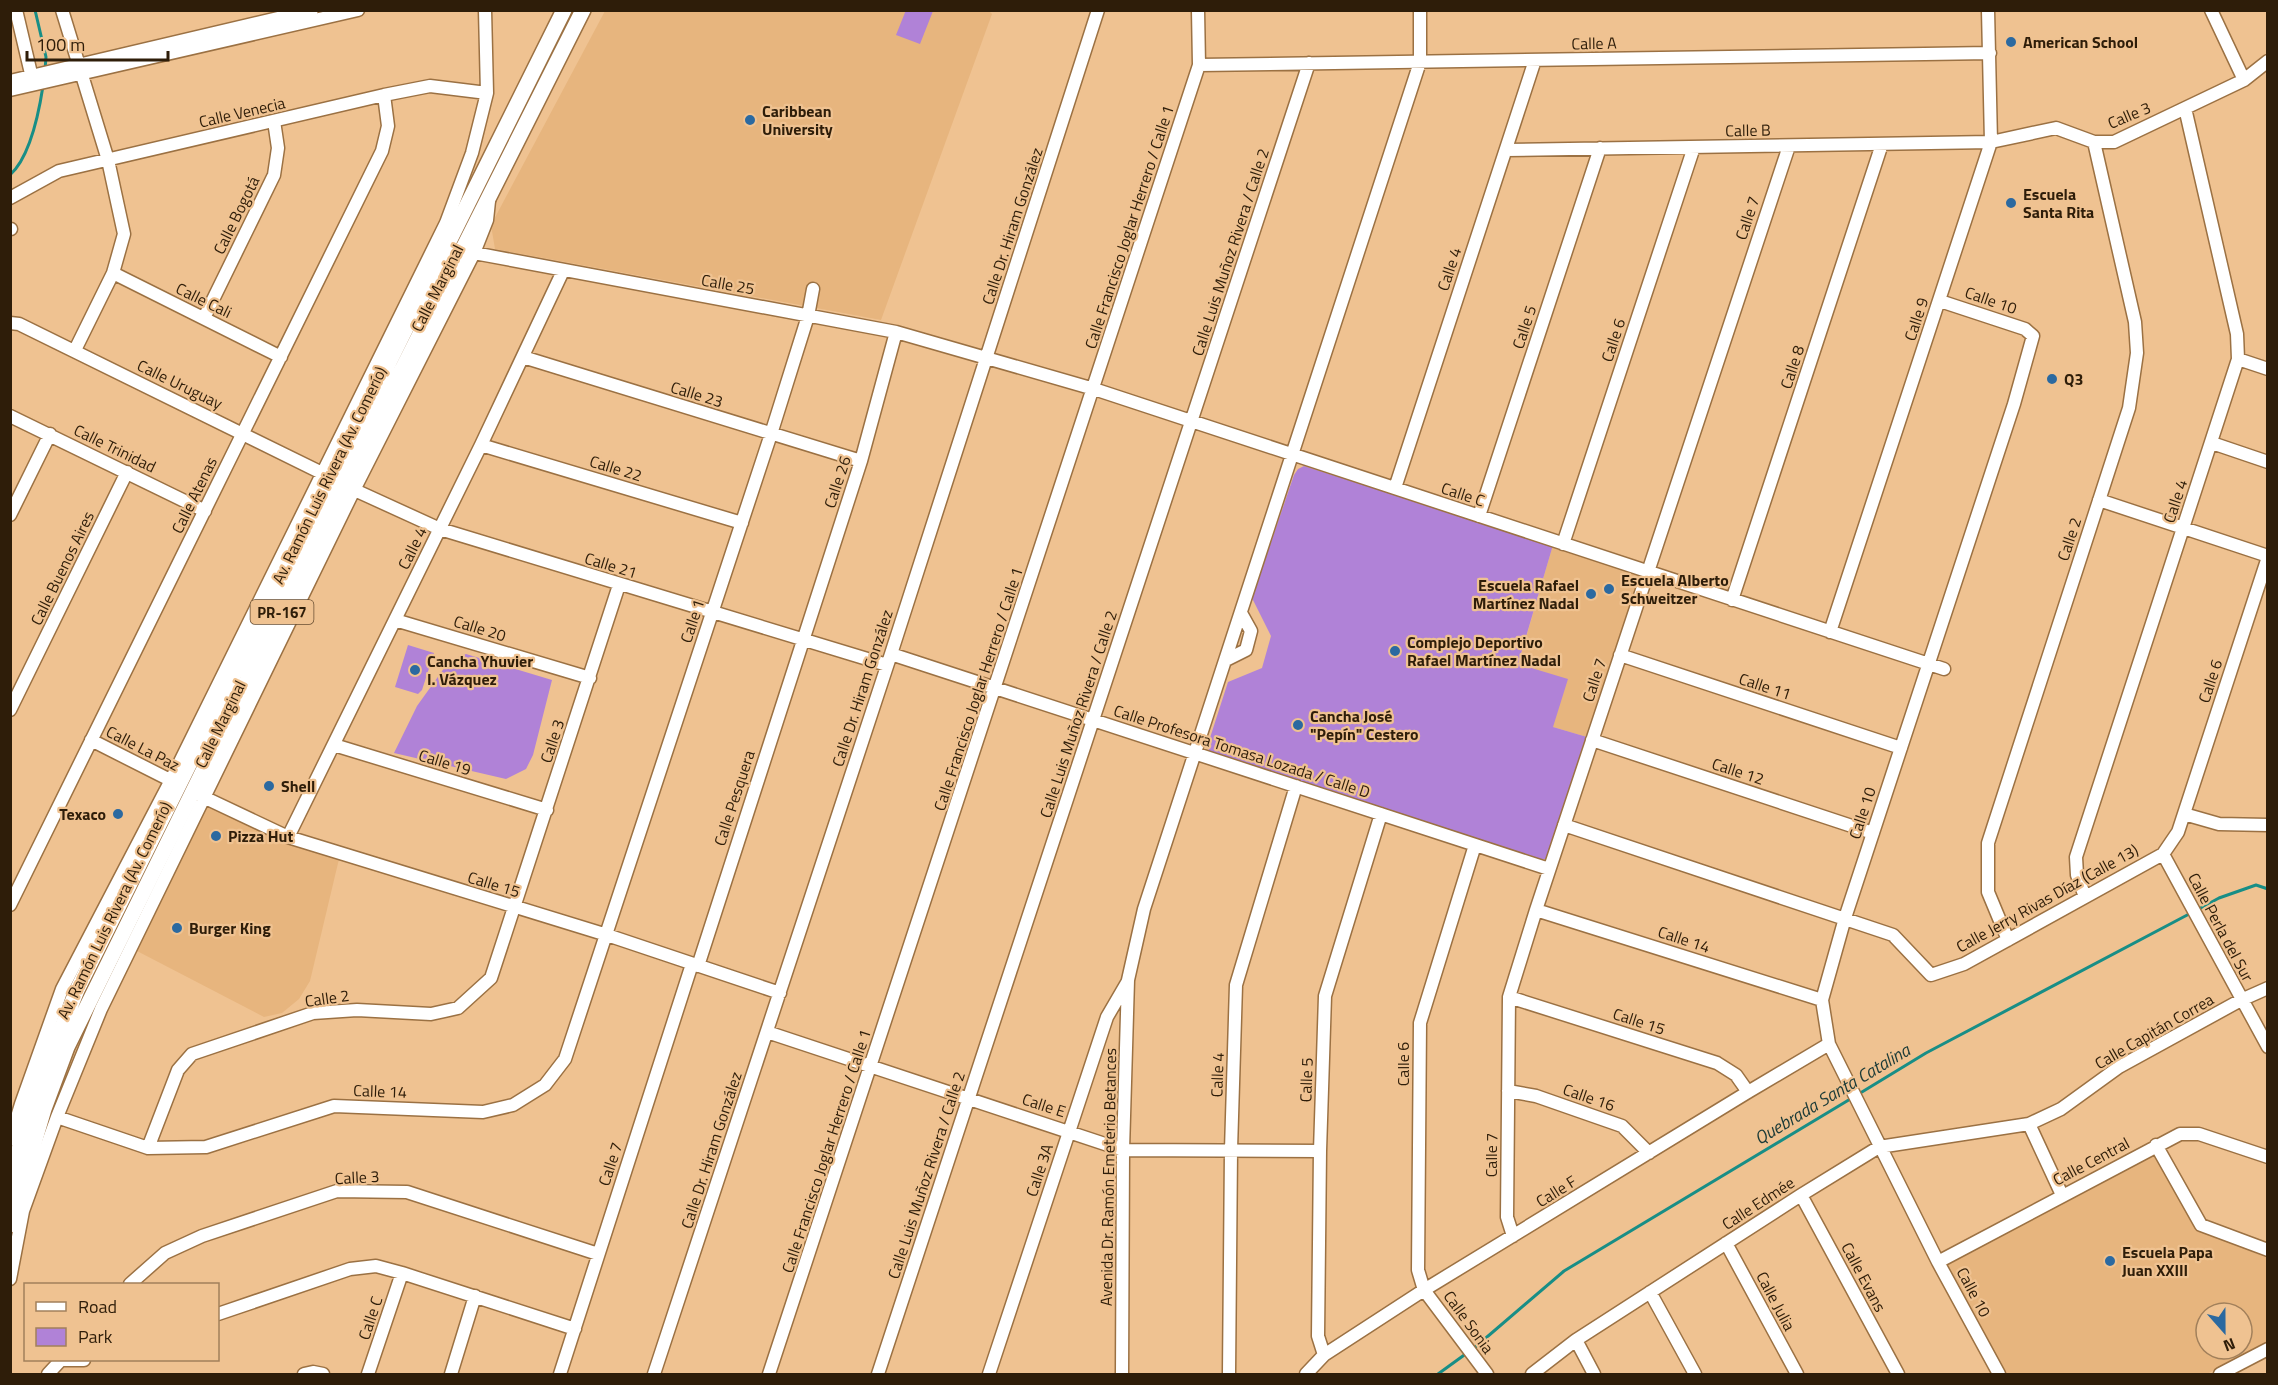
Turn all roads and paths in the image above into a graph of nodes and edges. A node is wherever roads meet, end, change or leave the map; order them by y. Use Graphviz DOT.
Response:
graph roads {
  1 [pos="16,10"];
  2 [pos="62,10"];
  3 [pos="358,10"];
  4 [pos="485,10"];
  5 [pos="564,10"];
  6 [pos="583,10"];
  7 [pos="1098,10"];
  8 [pos="1198,10"];
  9 [pos="1420,10"];
  10 [pos="1988,10"];
  11 [pos="2211,10"];
  12 [pos="316,14"];
  13 [pos="1990,53"];
  14 [pos="1535,60"];
  15 [pos="2268,61"];
  16 [pos="1420,62"];
  17 [pos="1310,63"];
  18 [pos="1199,65"];
  19 [pos="81,69"];
  20 [pos="2244,80"];
  21 [pos="10,81"];
  22 [pos="32,81"];
  23 [pos="10,90"];
  24 [pos="487,93"];
  25 [pos="384,95"];
  26 [pos="2185,108"];
  27 [pos="274,121"];
  28 [pos="1992,142"];
  29 [pos="2094,142"];
  30 [pos="1882,144"];
  31 [pos="1789,146"];
  32 [pos="1694,147"];
  33 [pos="1600,148"];
  34 [pos="1506,150"];
  35 [pos="108,160"];
  36 [pos="10,198"];
  37 [pos="468,250"];
  38 [pos="563,271"];
  39 [pos="113,273"];
  40 [pos="813,289"];
  41 [pos="1940,301"];
  42 [pos="808,315"];
  43 [pos="204,318"];
  44 [pos="10,323"];
  45 [pos="896,332"];
  46 [pos="75,350"];
  47 [pos="281,357"];
  48 [pos="524,357"];
  49 [pos="987,358"];
  50 [pos="2238,359"];
  51 [pos="2268,369"];
  52 [pos="1094,389"];
  53 [pos="10,416"];
  54 [pos="1192,421"];
  55 [pos="50,434"];
  56 [pos="243,434"];
  57 [pos="771,434"];
  58 [pos="2212,443"];
  59 [pos="481,445"];
  60 [pos="1293,456"];
  61 [pos="861,460"];
  62 [pos="2268,462"];
  63 [pos="127,472"];
  64 [pos="338,482"];
  65 [pos="1395,488"];
  66 [pos="2099,500"];
  67 [pos="205,511"];
  68 [pos="10,515"];
  69 [pos="1479,516"];
  70 [pos="742,523"];
  71 [pos="2184,528"];
  72 [pos="440,529"];
  73 [pos="1563,544"];
  74 [pos="2268,557"];
  75 [pos="1647,572"];
  76 [pos="620,585"];
  77 [pos="1732,600"];
  78 [pos="712,613"];
  79 [pos="395,620"];
  80 [pos="1830,632"];
  81 [pos="802,640"];
  82 [pos="1620,656"];
  83 [pos="889,660"];
  84 [pos="1928,664"];
  85 [pos="1944,669"];
  86 [pos="590,678"];
  87 [pos="995,688"];
  88 [pos="10,710"];
  89 [pos="1094,720"];
  90 [pos="91,740"];
  91 [pos="1592,740"];
  92 [pos="333,745"];
  93 [pos="1901,748"];
  94 [pos="1195,753"];
  95 [pos="1296,786"];
  96 [pos="187,789"];
  97 [pos="547,810"];
  98 [pos="1381,814"];
  99 [pos="2184,814"];
  100 [pos="1564,825"];
  101 [pos="2268,825"];
  102 [pos="1873,833"];
  103 [pos="288,837"];
  104 [pos="1475,845"];
  105 [pos="2163,854"];
  106 [pos="1549,869"];
  107 [pos="2085,897"];
  108 [pos="10,904"];
  109 [pos="515,907"];
  110 [pos="1536,910"];
  111 [pos="1845,918"];
  112 [pos="607,936"];
  113 [pos="2008,939"];
  114 [pos="695,965"];
  115 [pos="1128,980"];
  116 [pos="2268,988"];
  117 [pos="780,993"];
  118 [pos="1509,997"];
  119 [pos="1822,1000"];
  120 [pos="2241,1000"];
  121 [pos="767,1032"];
  122 [pos="1829,1044"];
  123 [pos="2268,1047"];
  124 [pos="871,1067"];
  125 [pos="1508,1092"];
  126 [pos="1748,1092"];
  127 [pos="969,1099"];
  128 [pos="16,1102"];
  129 [pos="57,1117"];
  130 [pos="2029,1124"];
  131 [pos="1069,1131"];
  132 [pos="10,1140"];
  133 [pos="2156,1145"];
  134 [pos="1879,1147"];
  135 [pos="148,1148"];
  136 [pos="1124,1150"];
  137 [pos="1231,1150"];
  138 [pos="1320,1151"];
  139 [pos="1649,1153"];
  140 [pos="2268,1157"];
  141 [pos="10,1185"];
  142 [pos="1801,1195"];
  143 [pos="2062,1195"];
  144 [pos="10,1226"];
  145 [pos="1513,1236"];
  146 [pos="1726,1243"];
  147 [pos="2268,1250"];
  148 [pos="598,1254"];
  149 [pos="1938,1262"];
  150 [pos="402,1273"];
  151 [pos="10,1279"];
  152 [pos="130,1283"];
  153 [pos="1424,1290"];
  154 [pos="1650,1292"];
  155 [pos="475,1296"];
  156 [pos="219,1314"];
  157 [pos="575,1329"];
  158 [pos="1576,1340"];
  159 [pos="2268,1349"];
  160 [pos="1324,1355"];
  161 [pos="59,1361"];
  162 [pos="48,1374"];
  163 [pos="304,1374"];
  164 [pos="323,1374"];
  165 [pos="368,1374"];
  166 [pos="451,1374"];
  167 [pos="560,1374"];
  168 [pos="654,1374"];
  169 [pos="769,1374"];
  170 [pos="878,1374"];
  171 [pos="989,1374"];
  172 [pos="1122,1374"];
  173 [pos="1229,1374"];
  174 [pos="1306,1374"];
  175 [pos="1487,1374"];
  176 [pos="1532,1374"];
  177 [pos="1594,1374"];
  178 [pos="1695,1374"];
  179 [pos="1797,1374"];
  180 [pos="1898,1374"];
  181 [pos="1999,1374"];
  182 [pos="2220,1374"];
  1 -- 22 [label="street"];
  2 -- 19 [label="street"];
  3 -- 12 [label="street"];
  4 -- 24 [label="street, Calle Marginal"];
  5 -- 64 [label="main road, Av. Ramón Luis Rivera (Av. Comerío) / PR-167"];
  6 -- 37 [label="main road, Av. Ramón Luis Rivera (Av. Comerío) / PR-167"];
  7 -- 49 [label="street, Calle Dr. Hiram González"];
  8 -- 18 [label="street, Calle Francisco Joglar Herrero / Calle 1"];
  9 -- 16 [label="street"];
  10 -- 13 [label="street, Calle 9"];
  11 -- 20 [label="street"];
  12 -- 19 [label="street"];
  13 -- 14 [label="street, Calle A"];
  13 -- 28 [label="street, Calle 9"];
  14 -- 16 [label="street, Calle A"];
  14 -- 34 [label="street, Calle 4"];
  15 -- 20 [label="street, Calle 3"];
  16 -- 17 [label="street, Calle A"];
  16 -- 60 [label="street"];
  17 -- 18 [label="street, Calle A"];
  17 -- 54 [label="street, Calle Luis Muñoz Rivera / Calle 2"];
  18 -- 52 [label="street, Calle Francisco Joglar Herrero / Calle 1"];
  19 -- 22 [label="street"];
  19 -- 35 [label="street"];
  20 -- 26 [label="street, Calle 3"];
  21 -- 22 [label="street"];
  22 -- 23 [label="street"];
  24 -- 25 [label="street, Calle Venecia"];
  24 -- 64 [label="street, Calle Marginal"];
  25 -- 27 [label="street, Calle Venecia"];
  25 -- 47 [label="street, Calle Atenas"];
  26 -- 29 [label="street, Calle 3"];
  26 -- 50 [label="street, Calle 4"];
  27 -- 35 [label="street, Calle Venecia"];
  27 -- 43 [label="street, Calle Bogotá"];
  28 -- 29 [label="street, Calle 3"];
  28 -- 30 [label="street, Calle B"];
  28 -- 41 [label="street, Calle 9"];
  29 -- 66 [label="street, Calle 2"];
  30 -- 31 [label="street, Calle B"];
  30 -- 77 [label="street, Calle 8"];
  31 -- 32 [label="street, Calle B"];
  31 -- 75 [label="street, Calle 7"];
  32 -- 33 [label="street, Calle B"];
  32 -- 73 [label="street, Calle 6"];
  33 -- 34 [label="street, Calle B"];
  33 -- 69 [label="street, Calle 5"];
  34 -- 65 [label="street, Calle 4"];
  35 -- 36 [label="street, Calle Venecia"];
  35 -- 39 [label="street"];
  37 -- 38 [label="street, Calle 25"];
  37 -- 64 [label="main road, Av. Ramón Luis Rivera (Av. Comerío) / PR-167"];
  38 -- 42 [label="street, Calle 25"];
  38 -- 48 [label="street, Calle 4"];
  39 -- 43 [label="street, Calle Cali"];
  39 -- 46 [label="street"];
  40 -- 42 [label="street, Calle 1"];
  41 -- 80 [label="street, Calle 9"];
  41 -- 84 [label="street, Calle 10"];
  42 -- 45 [label="street, Calle 25"];
  42 -- 57 [label="street, Calle 1"];
  43 -- 47 [label="street, Calle Cali"];
  44 -- 46 [label="street, Calle Uruguay"];
  45 -- 49 [label="street, Calle 25"];
  45 -- 61 [label="street, Calle 26"];
  46 -- 56 [label="street, Calle Uruguay"];
  47 -- 56 [label="street, Calle Atenas"];
  48 -- 57 [label="street, Calle 23"];
  48 -- 59 [label="street, Calle 4"];
  49 -- 52 [label="street, Calle C"];
  49 -- 83 [label="street, Calle Dr. Hiram González"];
  50 -- 51 [label="street"];
  50 -- 58 [label="street, Calle 4"];
  52 -- 54 [label="street, Calle C"];
  52 -- 87 [label="street, Calle Francisco Joglar Herrero / Calle 1"];
  53 -- 55 [label="street, Calle Trinidad"];
  54 -- 60 [label="street, Calle C"];
  54 -- 89 [label="street, Calle Luis Muñoz Rivera / Calle 2"];
  55 -- 63 [label="street, Calle Trinidad"];
  55 -- 68 [label="street"];
  56 -- 64 [label="street, Calle Uruguay"];
  56 -- 67 [label="street, Calle Atenas"];
  57 -- 61 [label="street, Calle 23"];
  57 -- 70 [label="street, Calle 1"];
  58 -- 62 [label="street"];
  58 -- 71 [label="street, Calle 4"];
  59 -- 70 [label="street, Calle 22"];
  59 -- 72 [label="street, Calle 4"];
  60 -- 65 [label="street, Calle C"];
  60 -- 94 [label="street"];
  61 -- 81 [label="street, Calle 26"];
  63 -- 67 [label="street, Calle Trinidad"];
  63 -- 88 [label="street, Calle Buenos Aires"];
  64 -- 72 [label="street, Calle 21"];
  64 -- 96 [label="main road, Av. Ramón Luis Rivera (Av. Comerío) / PR-167"];
  64 -- 96 [label="street, Calle Marginal"];
  65 -- 69 [label="street, Calle C"];
  66 -- 71 [label="street"];
  66 -- 113 [label="street, Calle 2"];
  67 -- 90 [label="street, Calle Atenas"];
  69 -- 73 [label="street, Calle C"];
  70 -- 78 [label="street, Calle 1"];
  71 -- 74 [label="street"];
  71 -- 107 [label="street, Calle 4"];
  72 -- 76 [label="street, Calle 21"];
  72 -- 79 [label="street, Calle 4"];
  73 -- 75 [label="street, Calle C"];
  74 -- 99 [label="street, Calle 6"];
  75 -- 77 [label="street, Calle C"];
  75 -- 82 [label="street, Calle 7"];
  76 -- 78 [label="street, Calle 21"];
  76 -- 86 [label="street, Calle 3"];
  77 -- 80 [label="street, Calle C"];
  78 -- 81 [label="street, Calle 21"];
  78 -- 112 [label="street, Calle 1"];
  79 -- 86 [label="street, Calle 20"];
  79 -- 92 [label="street, Calle 4"];
  80 -- 84 [label="street, Calle C"];
  81 -- 83 [label="street, Calle 21"];
  81 -- 114 [label="street, Calle Pesquera"];
  82 -- 91 [label="street, Calle 7"];
  82 -- 93 [label="street, Calle 11"];
  83 -- 87 [label="street, Calle Profesora Tomasa Lozada / Calle D"];
  83 -- 117 [label="street, Calle Dr. Hiram González"];
  84 -- 85 [label="street, Calle C"];
  84 -- 93 [label="street, Calle 10"];
  86 -- 97 [label="street, Calle 3"];
  87 -- 89 [label="street, Calle Profesora Tomasa Lozada / Calle D"];
  87 -- 124 [label="street, Calle Francisco Joglar Herrero / Calle 1"];
  89 -- 94 [label="street, Calle Profesora Tomasa Lozada / Calle D"];
  89 -- 127 [label="street, Calle Luis Muñoz Rivera / Calle 2"];
  90 -- 96 [label="street, Calle La Paz"];
  90 -- 108 [label="street, Calle Atenas"];
  91 -- 100 [label="street, Calle 7"];
  91 -- 102 [label="street, Calle 12"];
  92 -- 97 [label="street, Calle 19"];
  92 -- 103 [label="street, Calle 4"];
  93 -- 102 [label="street, Calle 10"];
  94 -- 95 [label="street, Calle Profesora Tomasa Lozada / Calle D"];
  94 -- 115 [label="street"];
  95 -- 98 [label="street, Calle Profesora Tomasa Lozada / Calle D"];
  95 -- 137 [label="street, Calle 4"];
  96 -- 103 [label="street, Calle 15"];
  96 -- 128 [label="street, Calle Marginal"];
  96 -- 129 [label="street, Calle Marginal"];
  96 -- 141 [label="main road, Av. Ramón Luis Rivera (Av. Comerío) / PR-167"];
  96 -- 144 [label="main road, Av. Ramón Luis Rivera (Av. Comerío) / PR-167"];
  97 -- 109 [label="street, Calle 3"];
  98 -- 104 [label="street, Calle Profesora Tomasa Lozada / Calle D"];
  98 -- 138 [label="street, Calle 5"];
  99 -- 101 [label="street"];
  99 -- 105 [label="street, Calle Jerry Rivas Díaz (Calle 13)"];
  100 -- 106 [label="street, Calle 7"];
  100 -- 111 [label="street, Calle Jerry Rivas Díaz (Calle 13)"];
  102 -- 111 [label="street, Calle 10"];
  103 -- 109 [label="street, Calle 15"];
  104 -- 106 [label="street, Calle Profesora Tomasa Lozada / Calle D"];
  104 -- 153 [label="street, Calle 6"];
  105 -- 107 [label="street, Calle Jerry Rivas Díaz (Calle 13)"];
  105 -- 120 [label="street, Calle Perla del Sur"];
  106 -- 110 [label="street, Calle 7"];
  107 -- 113 [label="street, Calle Jerry Rivas Díaz (Calle 13)"];
  109 -- 112 [label="street, Calle 15"];
  109 -- 135 [label="street, Calle 2"];
  110 -- 118 [label="street, Calle 7"];
  110 -- 119 [label="street, Calle 14"];
  111 -- 113 [label="street, Calle Jerry Rivas Díaz (Calle 13)"];
  111 -- 119 [label="street, Calle 10"];
  112 -- 114 [label="street, Calle 15"];
  112 -- 135 [label="street, Calle 14"];
  114 -- 117 [label="street, Calle 15"];
  114 -- 148 [label="street, Calle 7"];
  115 -- 131 [label="street, Calle 3A"];
  115 -- 136 [label="street, Avenida Dr. Ramón Emeterio Betances"];
  116 -- 120 [label="street, Calle Capitán Correa"];
  117 -- 121 [label="street, Calle Dr. Hiram González"];
  118 -- 125 [label="street, Calle 7"];
  118 -- 126 [label="street, Calle 15"];
  119 -- 122 [label="street, Calle 10"];
  120 -- 123 [label="street, Calle Perla del Sur"];
  120 -- 130 [label="street, Calle Capitán Correa"];
  121 -- 124 [label="street, Calle E"];
  121 -- 168 [label="street, Calle Dr. Hiram González"];
  122 -- 126 [label="street, Calle F"];
  122 -- 134 [label="street, Calle 10"];
  124 -- 127 [label="street, Calle E"];
  124 -- 169 [label="street, Calle Francisco Joglar Herrero / Calle 1"];
  125 -- 139 [label="street, Calle 16"];
  125 -- 145 [label="street, Calle 7"];
  126 -- 139 [label="street, Calle F"];
  127 -- 131 [label="street, Calle E"];
  127 -- 170 [label="street, Calle Luis Muñoz Rivera / Calle 2"];
  128 -- 132 [label="street, Calle Marginal"];
  129 -- 135 [label="street, Calle 14"];
  129 -- 151 [label="street, Calle Marginal"];
  130 -- 134 [label="street, Calle Edmée"];
  130 -- 143 [label="street"];
  131 -- 136 [label="street, Calle E"];
  131 -- 171 [label="street, Calle 3A"];
  133 -- 140 [label="street, Calle Central"];
  133 -- 143 [label="street, Calle Central"];
  133 -- 147 [label="street"];
  134 -- 142 [label="street, Calle Edmée"];
  134 -- 149 [label="street, Calle 10"];
  136 -- 137 [label="street, Calle E"];
  136 -- 172 [label="street, Avenida Dr. Ramón Emeterio Betances"];
  137 -- 138 [label="street, Calle E"];
  137 -- 173 [label="street, Calle 4"];
  138 -- 160 [label="street, Calle 5"];
  139 -- 145 [label="street, Calle F"];
  142 -- 146 [label="street, Calle Edmée"];
  142 -- 180 [label="street, Calle Evans"];
  143 -- 149 [label="street, Calle Central"];
  145 -- 153 [label="street, Calle F"];
  146 -- 154 [label="street, Calle Edmée"];
  146 -- 179 [label="street, Calle Julia"];
  148 -- 152 [label="street, Calle 3"];
  148 -- 157 [label="street, Calle 7"];
  149 -- 181 [label="street, Calle 10"];
  150 -- 155 [label="street"];
  150 -- 156 [label="street"];
  150 -- 165 [label="street, Calle C"];
  153 -- 160 [label="street, Calle F"];
  153 -- 175 [label="street, Calle Sonia"];
  154 -- 158 [label="street, Calle Edmée"];
  154 -- 178 [label="street"];
  155 -- 157 [label="street"];
  155 -- 166 [label="street"];
  157 -- 167 [label="street, Calle 7"];
  158 -- 176 [label="street, Calle Edmée"];
  158 -- 177 [label="street"];
  159 -- 182 [label="street"];
  160 -- 174 [label="street, Calle F"];
  161 -- 162 [label="street"];
  163 -- 164 [label="street"];
}
